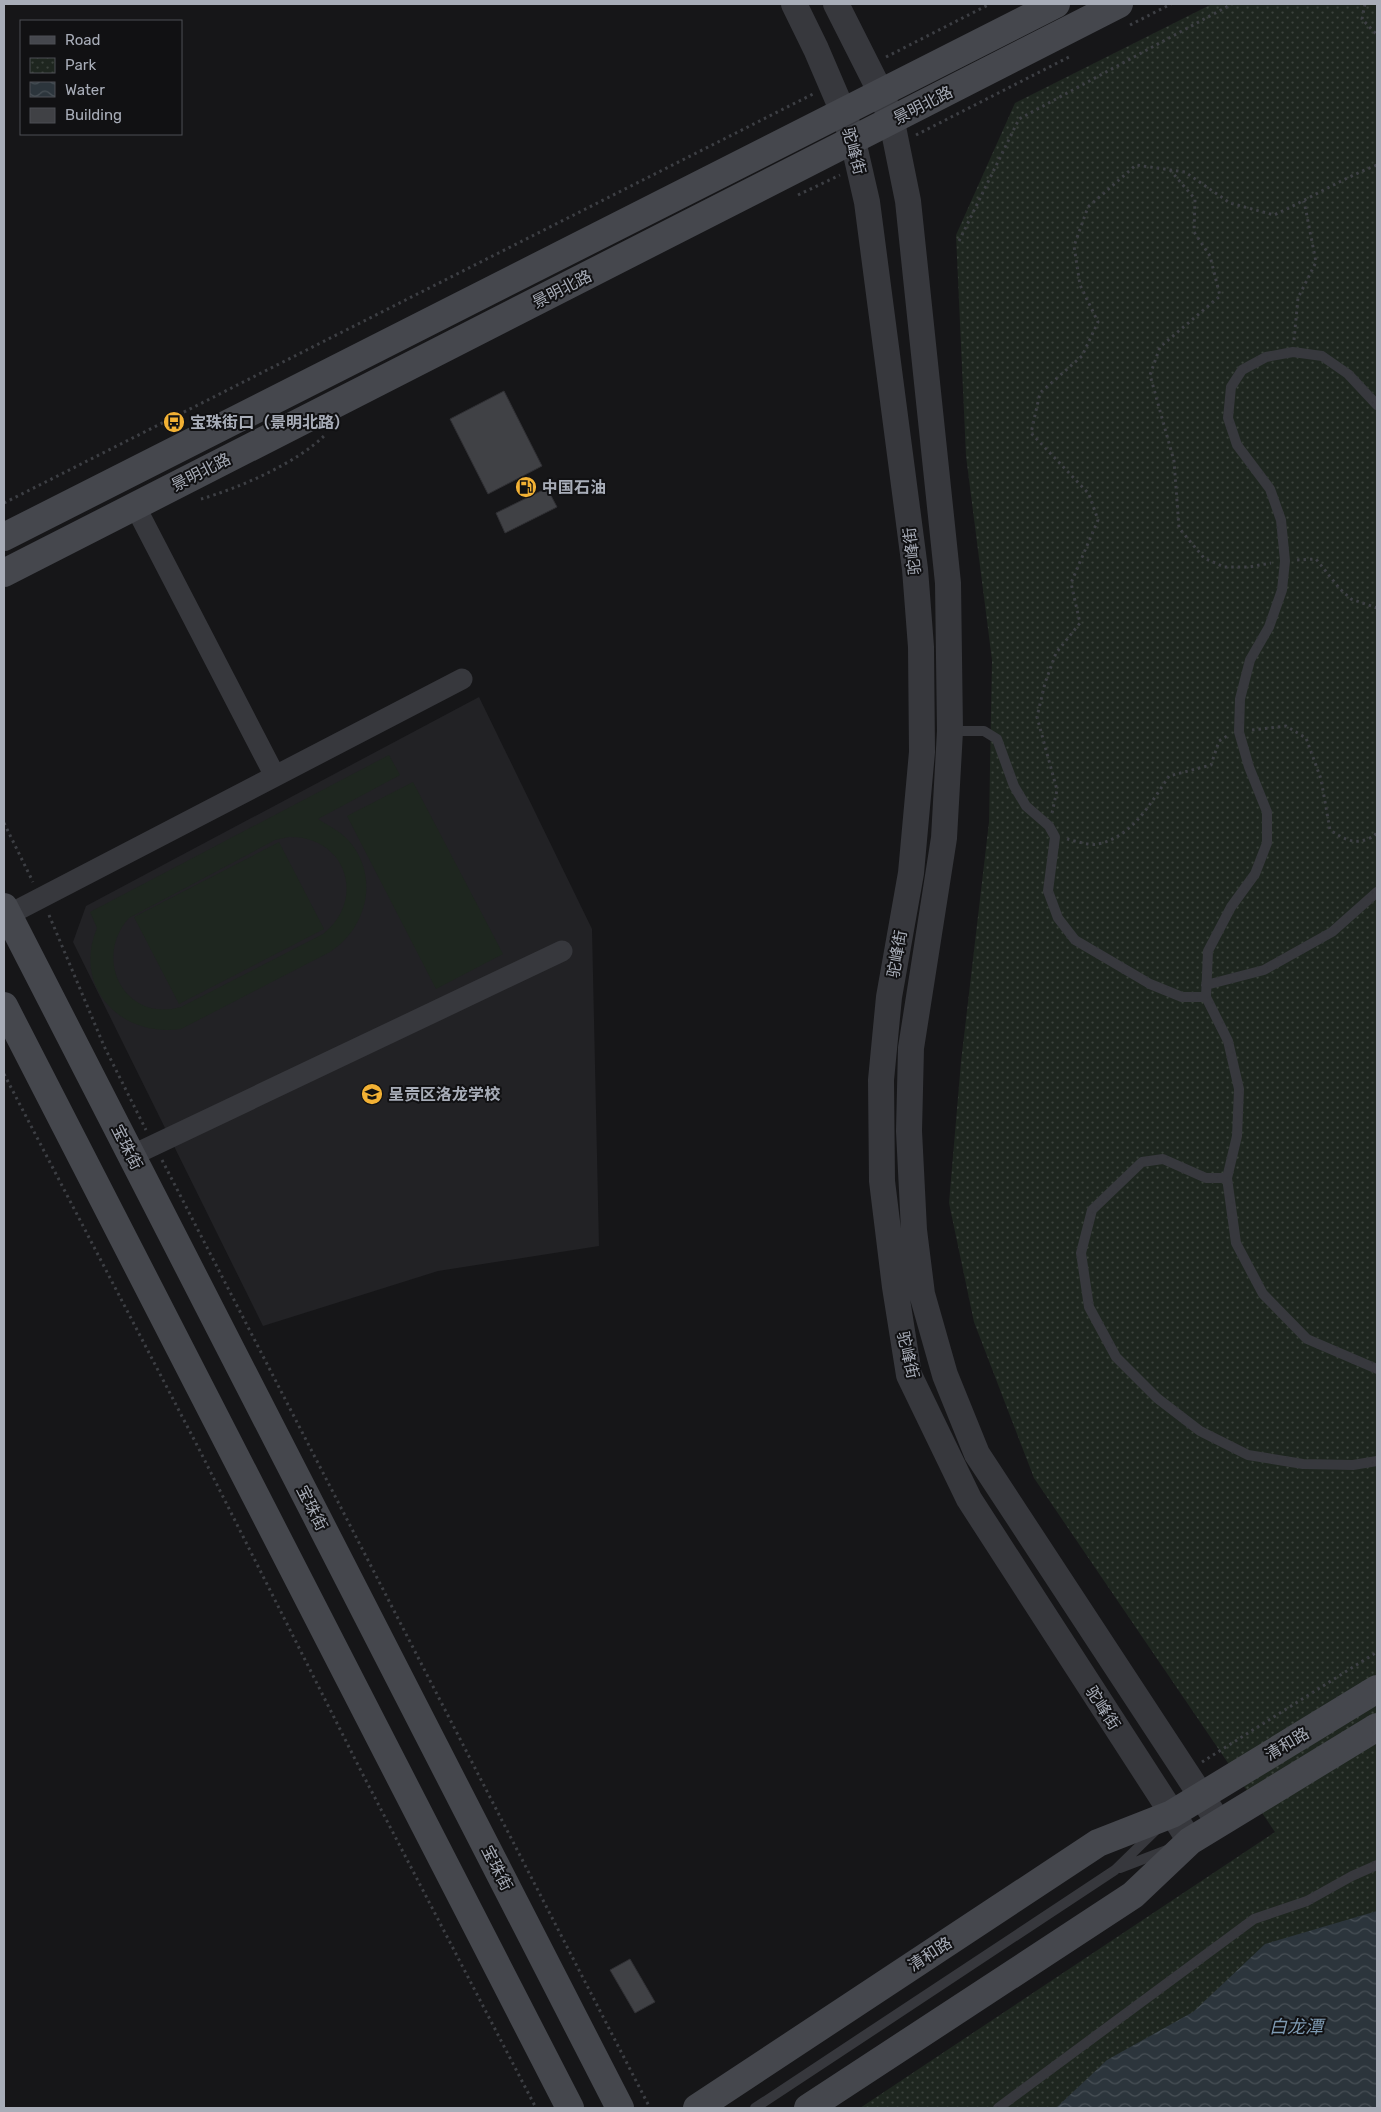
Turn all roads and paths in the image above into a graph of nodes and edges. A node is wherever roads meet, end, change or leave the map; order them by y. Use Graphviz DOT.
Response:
graph roads {
  1 [pos="794,4"];
  2 [pos="836,4"];
  3 [pos="990,4"];
  4 [pos="1056,4"];
  5 [pos="1119,4"];
  6 [pos="1232,4"];
  7 [pos="1365,4"];
  8 [pos="1377,35"];
  9 [pos="867,66"];
  10 [pos="832,85"];
  11 [pos="881,93"];
  12 [pos="843,112"];
  13 [pos="892,122"];
  14 [pos="853,141"];
  15 [pos="1377,165"];
  16 [pos="1304,201"];
  17 [pos="959,241"];
  18 [pos="1293,352"];
  19 [pos="1377,405"];
  20 [pos="4,503"];
  21 [pos="135,506"];
  22 [pos="4,537"];
  23 [pos="4,573"];
  24 [pos="462,679"];
  25 [pos="950,731"];
  26 [pos="1239,732"];
  27 [pos="275,776"];
  28 [pos="4,823"];
  29 [pos="1049,826"];
  30 [pos="1377,832"];
  31 [pos="1054,837"];
  32 [pos="1377,892"];
  33 [pos="41,898"];
  34 [pos="6,911"];
  35 [pos="562,951"];
  36 [pos="1206,985"];
  37 [pos="1206,997"];
  38 [pos="4,1006"];
  39 [pos="4,1074"];
  40 [pos="143,1150"];
  41 [pos="1227,1178"];
  42 [pos="1377,1369"];
  43 [pos="1377,1461"];
  44 [pos="1377,1652"];
  45 [pos="1377,1689"];
  46 [pos="1377,1727"];
  47 [pos="1185,1773"];
  48 [pos="1201,1797"];
  49 [pos="1172,1814"];
  50 [pos="1219,1823"];
  51 [pos="1190,1841"];
  52 [pos="1377,1865"];
  53 [pos="1114,1870"];
  54 [pos="536,2108"];
  55 [pos="570,2108"];
  56 [pos="620,2108"];
  57 [pos="650,2108"];
  58 [pos="697,2108"];
  59 [pos="755,2108"];
  60 [pos="808,2108"];
  61 [pos="998,2108"];
  1 -- 10 [label="street, 驼峰街"];
  2 -- 9 [label="street, 驼峰街"];
  3 -- 9 [label="path"];
  4 -- 11 [label="main road, 景明北路"];
  5 -- 13 [label="main road, 景明北路"];
  6 -- 17 [label="path"];
  7 -- 8 [label="path"];
  9 -- 11 [label="street, 驼峰街"];
  10 -- 12 [label="street, 驼峰街"];
  10 -- 20 [label="path"];
  11 -- 12 [label="main road, 景明北路"];
  11 -- 13 [label="street, 驼峰街"];
  12 -- 14 [label="street, 驼峰街"];
  12 -- 22 [label="main road, 景明北路"];
  13 -- 14 [label="main road, 景明北路"];
  13 -- 25 [label="street, 驼峰街"];
  14 -- 21 [label="main road, 景明北路"];
  14 -- 49 [label="street, 驼峰街"];
  15 -- 16 [label="path"];
  16 -- 18 [label="path"];
  16 -- 29 [label="path"];
  18 -- 19 [label="lane"];
  18 -- 26 [label="lane"];
  21 -- 23 [label="main road, 景明北路"];
  21 -- 27 [label="street"];
  24 -- 27 [label="street"];
  25 -- 29 [label="lane"];
  25 -- 47 [label="street, 驼峰街"];
  26 -- 30 [label="path"];
  26 -- 31 [label="path"];
  26 -- 36 [label="lane"];
  27 -- 33 [label="street"];
  28 -- 33 [label="path"];
  29 -- 31 [label="lane"];
  31 -- 37 [label="lane"];
  32 -- 36 [label="lane"];
  33 -- 34 [label="street"];
  33 -- 40 [label="path"];
  34 -- 40 [label="main road, 宝珠街"];
  35 -- 40 [label="street"];
  36 -- 37 [label="lane"];
  37 -- 41 [label="lane"];
  38 -- 55 [label="main road"];
  39 -- 54 [label="path"];
  40 -- 56 [label="main road, 宝珠街"];
  40 -- 57 [label="path"];
  41 -- 42 [label="lane"];
  41 -- 43 [label="lane"];
  44 -- 47 [label="path"];
  45 -- 48 [label="main road, 清和路"];
  46 -- 50 [label="main road, 清和路"];
  47 -- 48 [label="street, 驼峰街"];
  48 -- 49 [label="main road, 清和路"];
  48 -- 50 [label="street, 驼峰街"];
  49 -- 51 [label="street, 驼峰街"];
  49 -- 53 [label="lane, 清和路"];
  49 -- 58 [label="main road, 清和路"];
  50 -- 51 [label="main road, 清和路"];
  51 -- 53 [label="lane, 清和路"];
  51 -- 60 [label="main road, 清和路"];
  52 -- 61 [label="lane"];
  53 -- 59 [label="lane, 清和路"];
}
